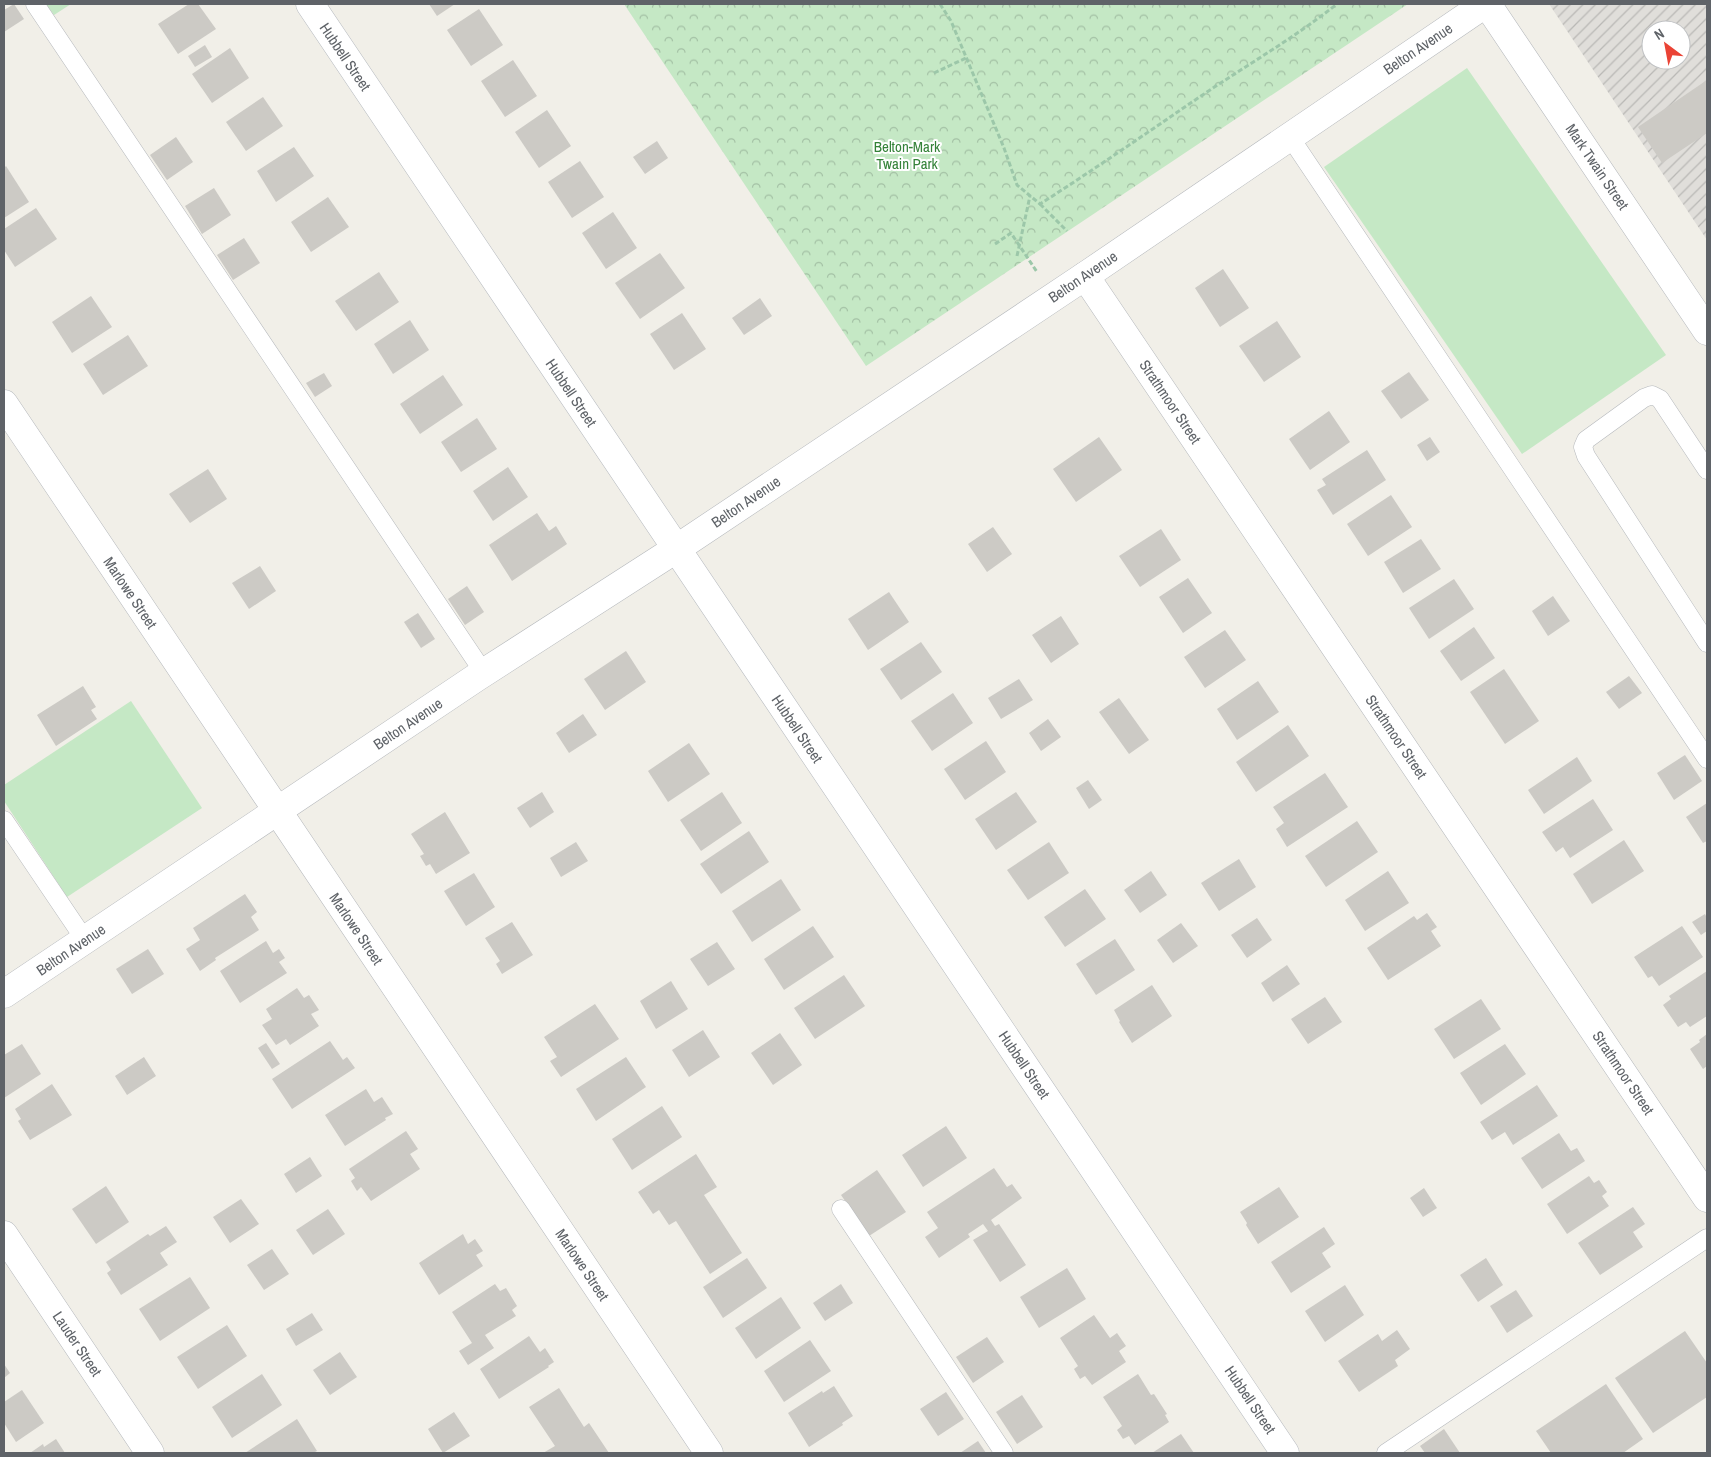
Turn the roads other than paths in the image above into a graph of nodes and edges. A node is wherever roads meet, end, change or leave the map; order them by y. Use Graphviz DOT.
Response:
graph roads {
  1 [pos="35,4"];
  2 [pos="310,4"];
  3 [pos="1486,4"];
  4 [pos="1290,137"];
  5 [pos="1085,276"];
  6 [pos="1707,331"];
  7 [pos="4,404"];
  8 [pos="1707,470"];
  9 [pos="676,549"];
  10 [pos="1707,642"];
  11 [pos="484,673"];
  12 [pos="1707,759"];
  13 [pos="278,812"];
  14 [pos="4,820"];
  15 [pos="85,940"];
  16 [pos="4,994"];
  17 [pos="1707,1198"];
  18 [pos="841,1209"];
  19 [pos="4,1236"];
  20 [pos="1707,1238"];
  21 [pos="150,1453"];
  22 [pos="708,1453"];
  23 [pos="1004,1453"];
  24 [pos="1285,1453"];
  25 [pos="1386,1453"];
  1 -- 11 [label="lane"];
  2 -- 9 [label="street, Hubbell Street"];
  3 -- 4 [label="street, Belton Avenue"];
  3 -- 6 [label="street, Mark Twain Street"];
  4 -- 5 [label="street, Belton Avenue"];
  4 -- 12 [label="lane"];
  5 -- 9 [label="street, Belton Avenue"];
  5 -- 17 [label="street, Strathmoor Street"];
  7 -- 13 [label="street, Marlowe Street"];
  8 -- 10 [label="lane"];
  9 -- 11 [label="street, Belton Avenue"];
  9 -- 24 [label="street, Hubbell Street"];
  11 -- 13 [label="street, Belton Avenue"];
  13 -- 15 [label="street, Belton Avenue"];
  13 -- 22 [label="street, Marlowe Street"];
  14 -- 15 [label="lane"];
  15 -- 16 [label="street, Belton Avenue"];
  18 -- 23 [label="lane"];
  19 -- 21 [label="street, Lauder Street"];
  20 -- 25 [label="lane"];
}
